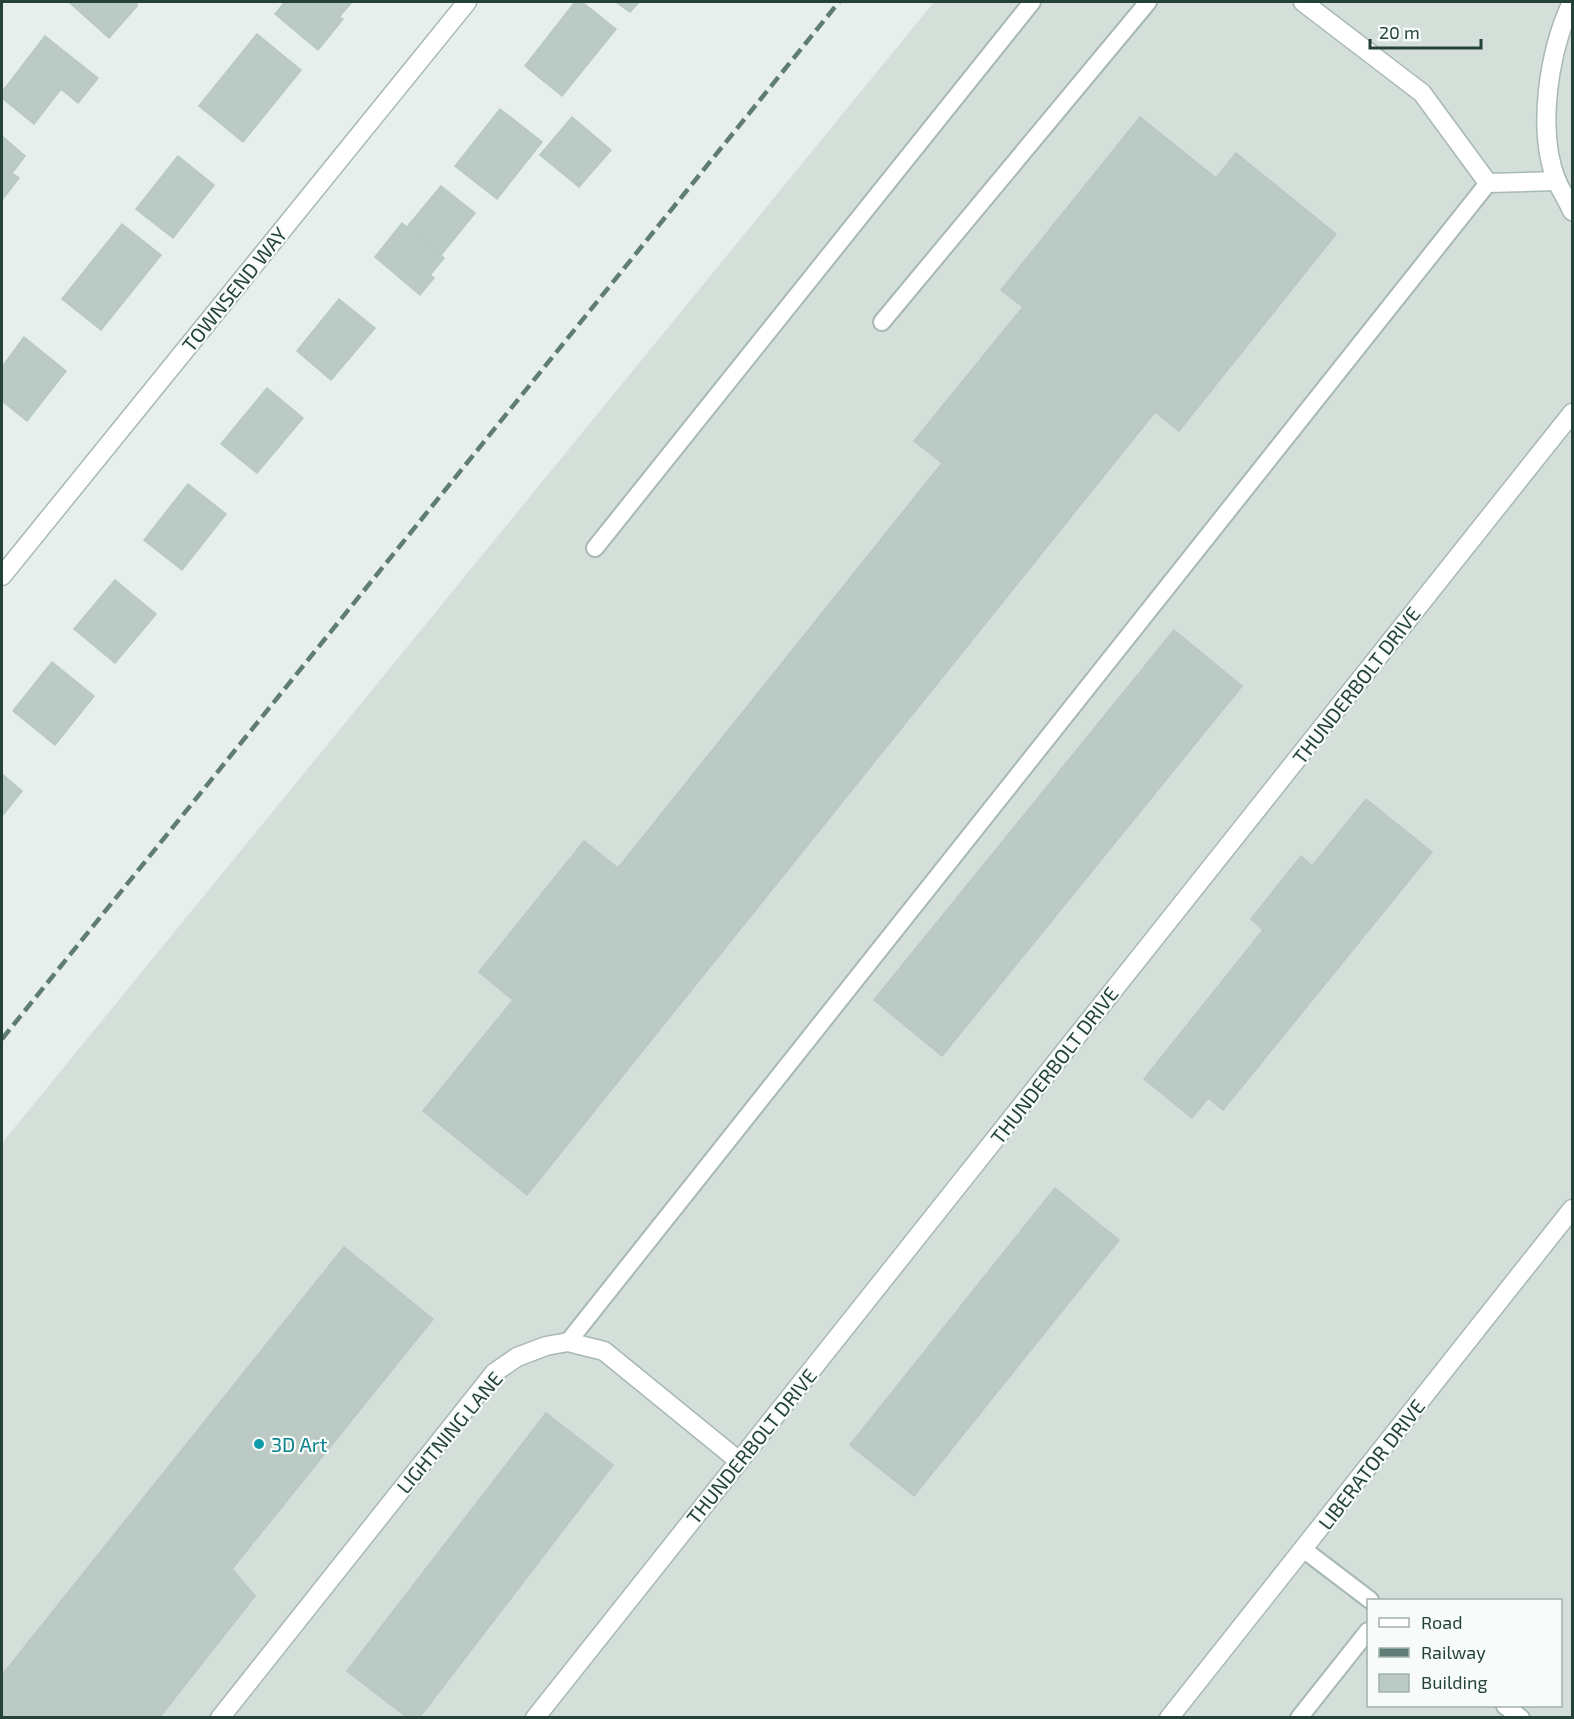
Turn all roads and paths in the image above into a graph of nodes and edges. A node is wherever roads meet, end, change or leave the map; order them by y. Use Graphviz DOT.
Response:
graph roads {
  1 [pos="467,2"];
  2 [pos="1032,2"];
  3 [pos="1148,2"];
  4 [pos="1303,2"];
  5 [pos="1572,2"];
  6 [pos="1557,181"];
  7 [pos="1488,183"];
  8 [pos="1572,211"];
  9 [pos="882,322"];
  10 [pos="1572,413"];
  11 [pos="595,548"];
  12 [pos="2,576"];
  13 [pos="1572,1209"];
  14 [pos="568,1342"];
  15 [pos="739,1461"];
  16 [pos="1303,1548"];
  17 [pos="1369,1599"];
  18 [pos="1367,1632"];
  19 [pos="1506,1707"];
  20 [pos="220,1718"];
  21 [pos="535,1718"];
  22 [pos="1168,1718"];
  23 [pos="1299,1718"];
  24 [pos="1521,1718"];
  1 -- 12 [label="street, TOWNSEND WAY"];
  2 -- 11 [label="lane"];
  3 -- 9 [label="lane"];
  4 -- 7 [label="street"];
  5 -- 6 [label="street"];
  6 -- 7 [label="street"];
  6 -- 8 [label="street"];
  7 -- 14 [label="lane"];
  10 -- 15 [label="street, THUNDERBOLT DRIVE"];
  13 -- 16 [label="street, LIBERATOR DRIVE"];
  14 -- 15 [label="street, LIGHTNING LANE"];
  14 -- 20 [label="street, LIGHTNING LANE"];
  15 -- 21 [label="street, THUNDERBOLT DRIVE"];
  16 -- 17 [label="lane"];
  16 -- 22 [label="street, LIBERATOR DRIVE"];
  18 -- 23 [label="lane"];
  19 -- 24 [label="lane"];
}
